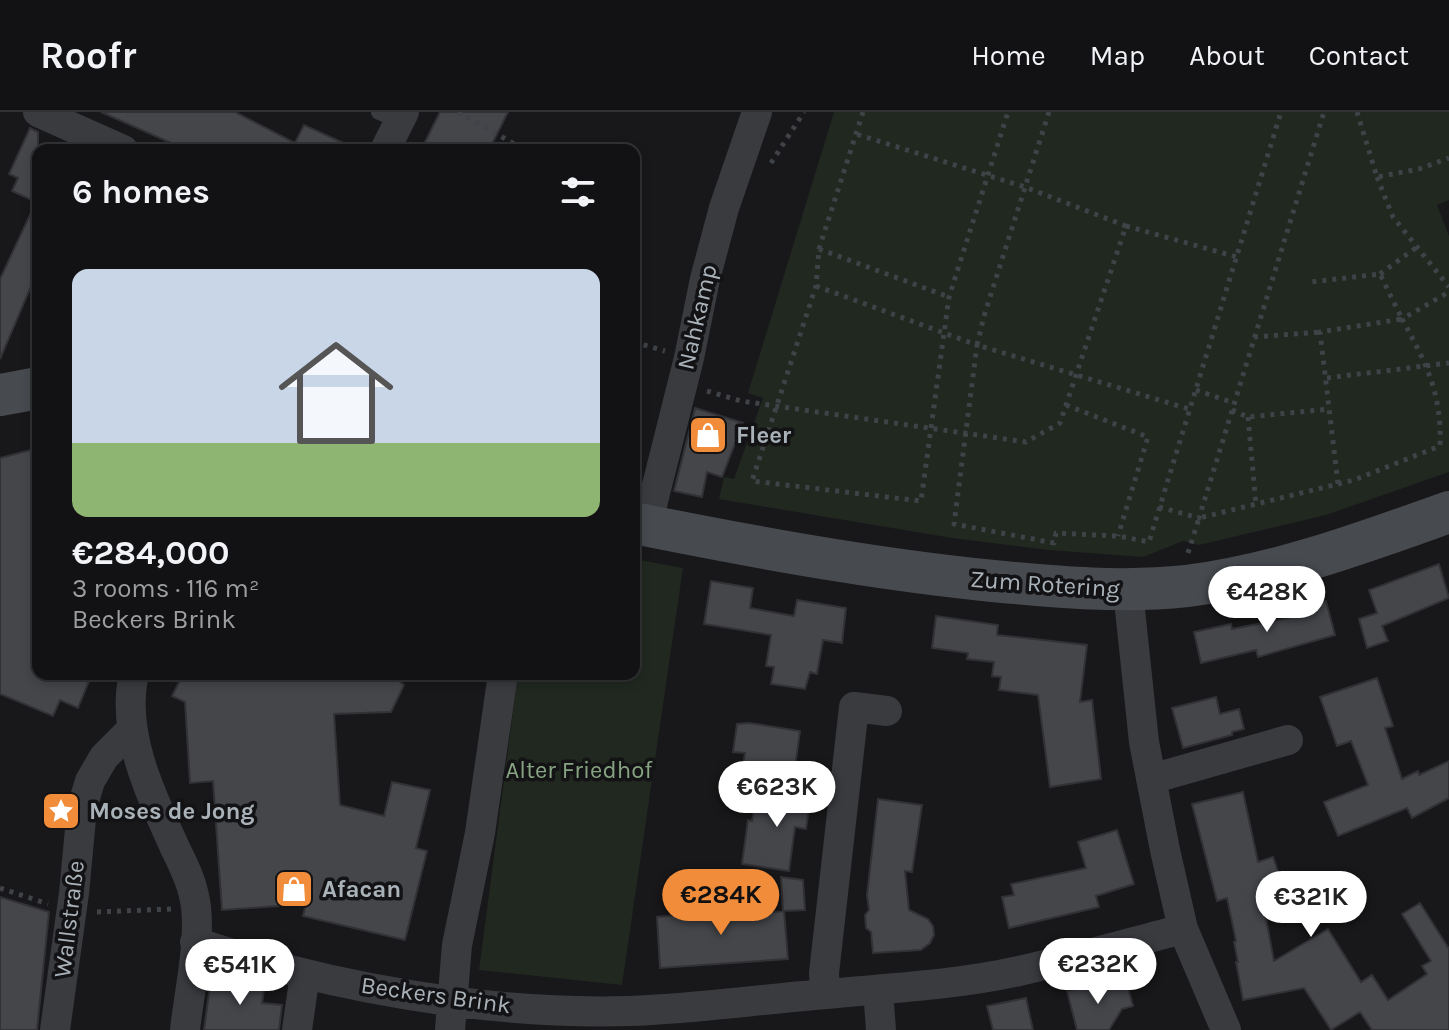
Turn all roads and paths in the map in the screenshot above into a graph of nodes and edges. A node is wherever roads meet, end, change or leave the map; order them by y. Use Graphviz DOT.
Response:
graph roads {
  1 [pos="38,112"];
  2 [pos="458,112"];
  3 [pos="757,112"];
  4 [pos="863,112"];
  5 [pos="1008,112"];
  6 [pos="1049,112"];
  7 [pos="1281,112"];
  8 [pos="1324,112"];
  9 [pos="1357,112"];
  10 [pos="394,115"];
  11 [pos="856,134"];
  12 [pos="110,144"];
  13 [pos="387,144"];
  14 [pos="514,144"];
  15 [pos="1449,158"];
  16 [pos="989,176"];
  17 [pos="1377,177"];
  18 [pos="1025,187"];
  19 [pos="1126,226"];
  20 [pos="1417,247"];
  21 [pos="819,249"];
  22 [pos="1237,257"];
  23 [pos="1380,274"];
  24 [pos="1311,282"];
  25 [pos="816,286"];
  26 [pos="1449,289"];
  27 [pos="949,297"];
  28 [pos="1402,319"];
  29 [pos="1320,332"];
  30 [pos="946,333"];
  31 [pos="1254,337"];
  32 [pos="977,345"];
  33 [pos="1449,363"];
  34 [pos="1428,366"];
  35 [pos="1076,374"];
  36 [pos="1327,378"];
  37 [pos="682,386"];
  38 [pos="32,389"];
  39 [pos="1196,390"];
  40 [pos="0,395"];
  41 [pos="777,405"];
  42 [pos="1066,405"];
  43 [pos="1233,406"];
  44 [pos="1189,409"];
  45 [pos="1330,409"];
  46 [pos="1248,417"];
  47 [pos="932,428"];
  48 [pos="967,433"];
  49 [pos="1338,484"];
  50 [pos="1256,505"];
  51 [pos="1159,507"];
  52 [pos="1449,512"];
  53 [pos="1199,518"];
  54 [pos="641,524"];
  55 [pos="1118,536"];
  56 [pos="1189,586"];
  57 [pos="1128,591"];
  58 [pos="133,680"];
  59 [pos="502,680"];
  60 [pos="887,711"];
  61 [pos="132,729"];
  62 [pos="1288,740"];
  63 [pos="1151,779"];
  64 [pos="0,888"];
  65 [pos="196,905"];
  66 [pos="61,907"];
  67 [pos="1183,929"];
  68 [pos="194,951"];
  69 [pos="305,974"];
  70 [pos="878,990"];
  71 [pos="825,994"];
  72 [pos="450,1015"];
  73 [pos="55,1030"];
  74 [pos="185,1030"];
  75 [pos="297,1030"];
  76 [pos="881,1030"];
  77 [pos="1226,1030"];
  1 -- 12 [label="street"];
  2 -- 14 [label="path"];
  3 -- 37 [label="street, Nahkamp"];
  4 -- 11 [label="path"];
  5 -- 16 [label="path"];
  6 -- 18 [label="path"];
  7 -- 22 [label="path"];
  8 -- 31 [label="path"];
  9 -- 17 [label="path"];
  10 -- 13 [label="street"];
  11 -- 16 [label="path"];
  11 -- 21 [label="path"];
  15 -- 17 [label="path"];
  16 -- 18 [label="path"];
  16 -- 27 [label="path"];
  17 -- 20 [label="path"];
  18 -- 19 [label="path"];
  18 -- 32 [label="path"];
  19 -- 22 [label="path"];
  19 -- 35 [label="path"];
  20 -- 23 [label="path"];
  20 -- 26 [label="path"];
  21 -- 25 [label="path"];
  21 -- 27 [label="path"];
  22 -- 39 [label="path"];
  23 -- 24 [label="path"];
  23 -- 28 [label="path"];
  25 -- 30 [label="path"];
  25 -- 41 [label="path"];
  26 -- 28 [label="path"];
  27 -- 30 [label="path"];
  28 -- 29 [label="path"];
  28 -- 34 [label="path"];
  29 -- 31 [label="path"];
  29 -- 36 [label="path"];
  30 -- 32 [label="path"];
  30 -- 47 [label="path"];
  31 -- 43 [label="path"];
  32 -- 35 [label="path"];
  32 -- 48 [label="path"];
  33 -- 34 [label="path"];
  34 -- 36 [label="path"];
  34 -- 49 [label="path"];
  35 -- 42 [label="path"];
  35 -- 44 [label="path"];
  36 -- 45 [label="path"];
  37 -- 41 [label="path"];
  37 -- 54 [label="street, Nahkamp"];
  38 -- 40 [label="street"];
  39 -- 43 [label="path"];
  39 -- 44 [label="path"];
  41 -- 47 [label="path"];
  41 -- 47 [label="path"];
  42 -- 48 [label="path"];
  42 -- 55 [label="path"];
  43 -- 46 [label="path"];
  43 -- 53 [label="path"];
  44 -- 51 [label="path"];
  45 -- 46 [label="path"];
  45 -- 49 [label="path"];
  46 -- 50 [label="path"];
  47 -- 48 [label="path"];
  48 -- 55 [label="path"];
  49 -- 50 [label="path"];
  50 -- 53 [label="path"];
  51 -- 53 [label="path"];
  51 -- 55 [label="path"];
  52 -- 56 [label="street, Zum Rotering"];
  53 -- 56 [label="path"];
  54 -- 57 [label="street, Zum Rotering"];
  56 -- 57 [label="street, Zum Rotering"];
  57 -- 63 [label="street"];
  58 -- 61 [label="street"];
  59 -- 72 [label="street"];
  60 -- 71 [label="street"];
  61 -- 65 [label="street"];
  61 -- 66 [label="street, Wallstraße"];
  62 -- 63 [label="street"];
  63 -- 67 [label="street"];
  64 -- 66 [label="path"];
  65 -- 66 [label="path"];
  65 -- 68 [label="street"];
  66 -- 73 [label="street, Wallstraße"];
  67 -- 70 [label="street, Beckers Brink"];
  67 -- 77 [label="street"];
  68 -- 69 [label="street, Beckers Brink"];
  68 -- 74 [label="street"];
  69 -- 72 [label="street, Beckers Brink"];
  69 -- 75 [label="street"];
  70 -- 71 [label="street, Beckers Brink"];
  70 -- 76 [label="street"];
  71 -- 72 [label="street, Beckers Brink"];
}
